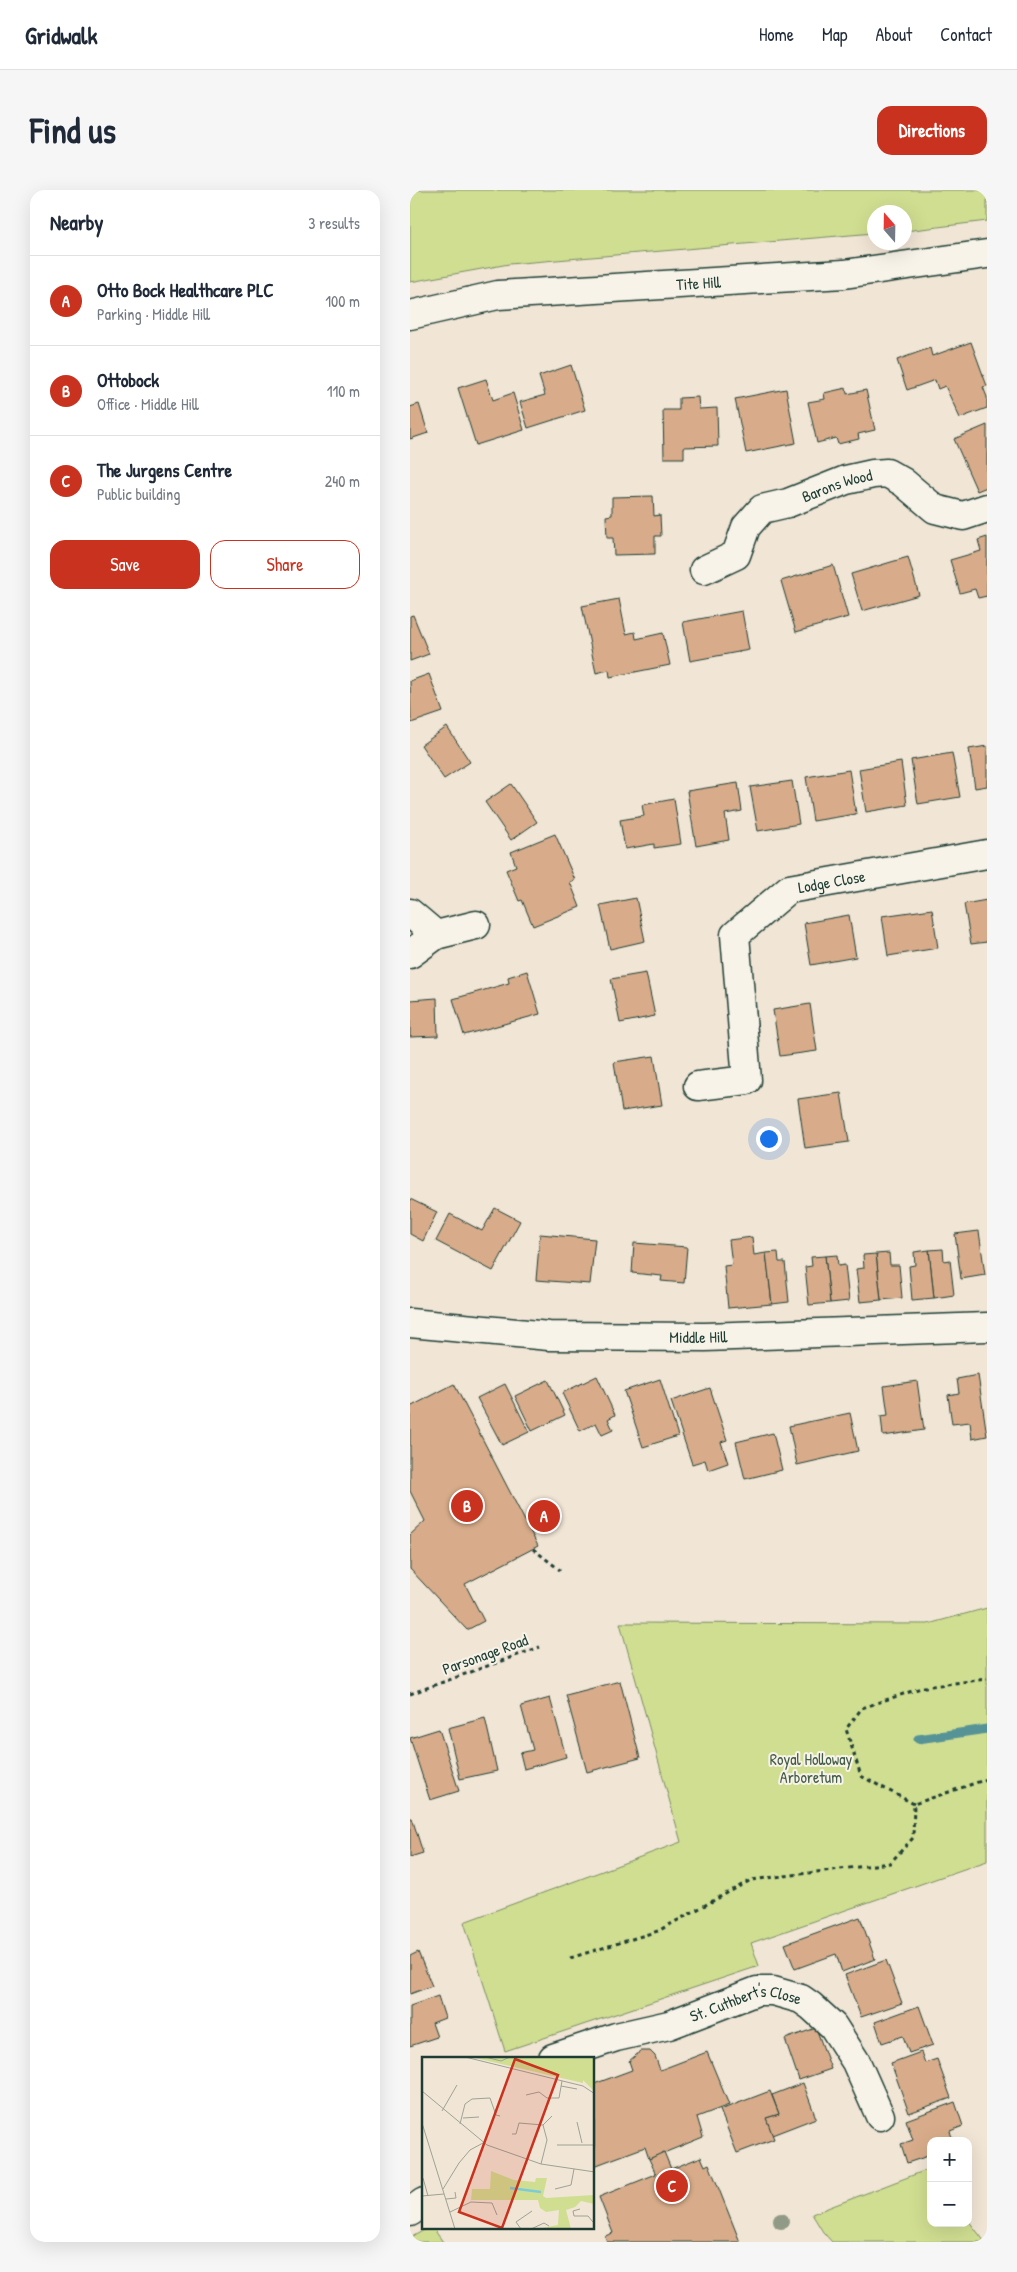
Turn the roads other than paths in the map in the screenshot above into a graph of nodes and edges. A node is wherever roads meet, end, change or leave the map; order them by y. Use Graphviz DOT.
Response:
graph roads {
  1 [pos="987,254"];
  2 [pos="410,314"];
  3 [pos="987,508"];
  4 [pos="704,570"];
  5 [pos="987,854"];
  6 [pos="410,913"];
  7 [pos="476,925"];
  8 [pos="436,936"];
  9 [pos="410,954"];
  10 [pos="698,1086"];
  11 [pos="410,1323"];
  12 [pos="987,1327"];
  13 [pos="556,2057"];
  14 [pos="880,2116"];
  15 [pos="422,2203"];
  16 [pos="410,2212"];
  1 -- 2 [label="street, Tite Hill"];
  3 -- 4 [label="street, Barons Wood"];
  5 -- 10 [label="street, Lodge Close"];
  6 -- 8 [label="street"];
  7 -- 8 [label="street"];
  8 -- 9 [label="street"];
  11 -- 12 [label="street, Middle Hill"];
  13 -- 14 [label="street, St. Cuthbert's Close"];
  15 -- 16 [label="street"];
}
